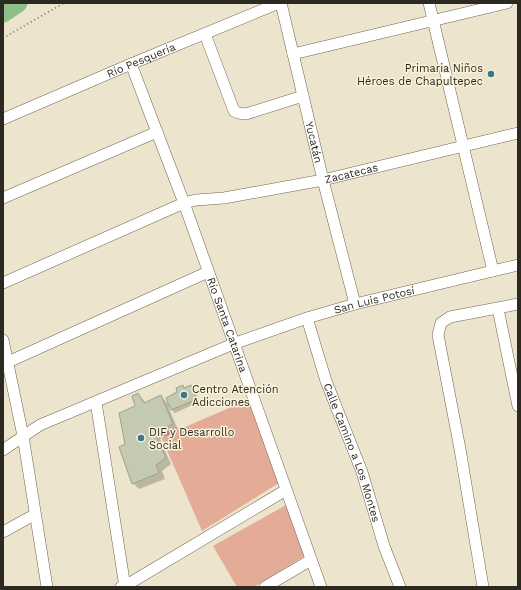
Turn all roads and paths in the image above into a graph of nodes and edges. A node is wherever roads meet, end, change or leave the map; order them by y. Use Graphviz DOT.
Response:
graph roads {
  1 [pos="64,3"];
  2 [pos="280,3"];
  3 [pos="429,3"];
  4 [pos="507,3"];
  5 [pos="434,20"];
  6 [pos="205,34"];
  7 [pos="3,38"];
  8 [pos="293,54"];
  9 [pos="131,64"];
  10 [pos="303,96"];
  11 [pos="3,119"];
  12 [pos="157,132"];
  13 [pos="518,133"];
  14 [pos="463,146"];
  15 [pos="323,180"];
  16 [pos="3,198"];
  17 [pos="184,203"];
  18 [pos="518,265"];
  19 [pos="493,271"];
  20 [pos="208,272"];
  21 [pos="3,283"];
  22 [pos="355,304"];
  23 [pos="518,304"];
  24 [pos="498,309"];
  25 [pos="307,318"];
  26 [pos="3,340"];
  27 [pos="233,344"];
  28 [pos="8,362"];
  29 [pos="6,376"];
  30 [pos="96,402"];
  31 [pos="518,406"];
  32 [pos="23,436"];
  33 [pos="3,450"];
  34 [pos="286,490"];
  35 [pos="34,515"];
  36 [pos="3,532"];
  37 [pos="311,560"];
  38 [pos="44,586"];
  39 [pos="124,587"];
  40 [pos="265,587"];
  41 [pos="321,587"];
  42 [pos="400,587"];
  43 [pos="483,587"];
  1 -- 7 [label="path"];
  2 -- 6 [label="street, Río Pesquería"];
  2 -- 8 [label="street, Yucatán"];
  3 -- 5 [label="street"];
  4 -- 5 [label="street"];
  5 -- 8 [label="street"];
  5 -- 14 [label="street"];
  6 -- 9 [label="street, Río Pesquería"];
  6 -- 10 [label="street"];
  8 -- 10 [label="street, Yucatán"];
  9 -- 11 [label="street, Río Pesquería"];
  9 -- 12 [label="street, Río Santa Catarina"];
  10 -- 15 [label="street, Yucatán"];
  12 -- 16 [label="street"];
  12 -- 17 [label="street, Río Santa Catarina"];
  13 -- 14 [label="street, Zacatecas"];
  14 -- 15 [label="street, Zacatecas"];
  14 -- 19 [label="street"];
  15 -- 17 [label="street, Zacatecas"];
  15 -- 22 [label="street, Yucatán"];
  17 -- 20 [label="street, Río Santa Catarina"];
  17 -- 21 [label="street, Zacatecas"];
  18 -- 19 [label="street, San Luis Potosí"];
  19 -- 22 [label="street, San Luis Potosí"];
  20 -- 27 [label="street, Río Santa Catarina"];
  20 -- 28 [label="street"];
  22 -- 25 [label="street, San Luis Potosí"];
  23 -- 24 [label="street"];
  24 -- 31 [label="street"];
  24 -- 43 [label="street"];
  25 -- 27 [label="street, San Luis Potosí"];
  25 -- 42 [label="street, Calle Camino a Los Montes"];
  26 -- 28 [label="street"];
  27 -- 30 [label="street, San Luis Potosí"];
  27 -- 34 [label="street, Río Santa Catarina"];
  28 -- 29 [label="street"];
  29 -- 32 [label="street"];
  30 -- 32 [label="street, San Luis Potosí"];
  30 -- 39 [label="street"];
  32 -- 33 [label="street, San Luis Potosí"];
  32 -- 35 [label="street"];
  34 -- 37 [label="street, Río Santa Catarina"];
  34 -- 39 [label="street"];
  35 -- 36 [label="street"];
  35 -- 38 [label="street"];
  37 -- 40 [label="street"];
  37 -- 41 [label="street, Río Santa Catarina"];
}
